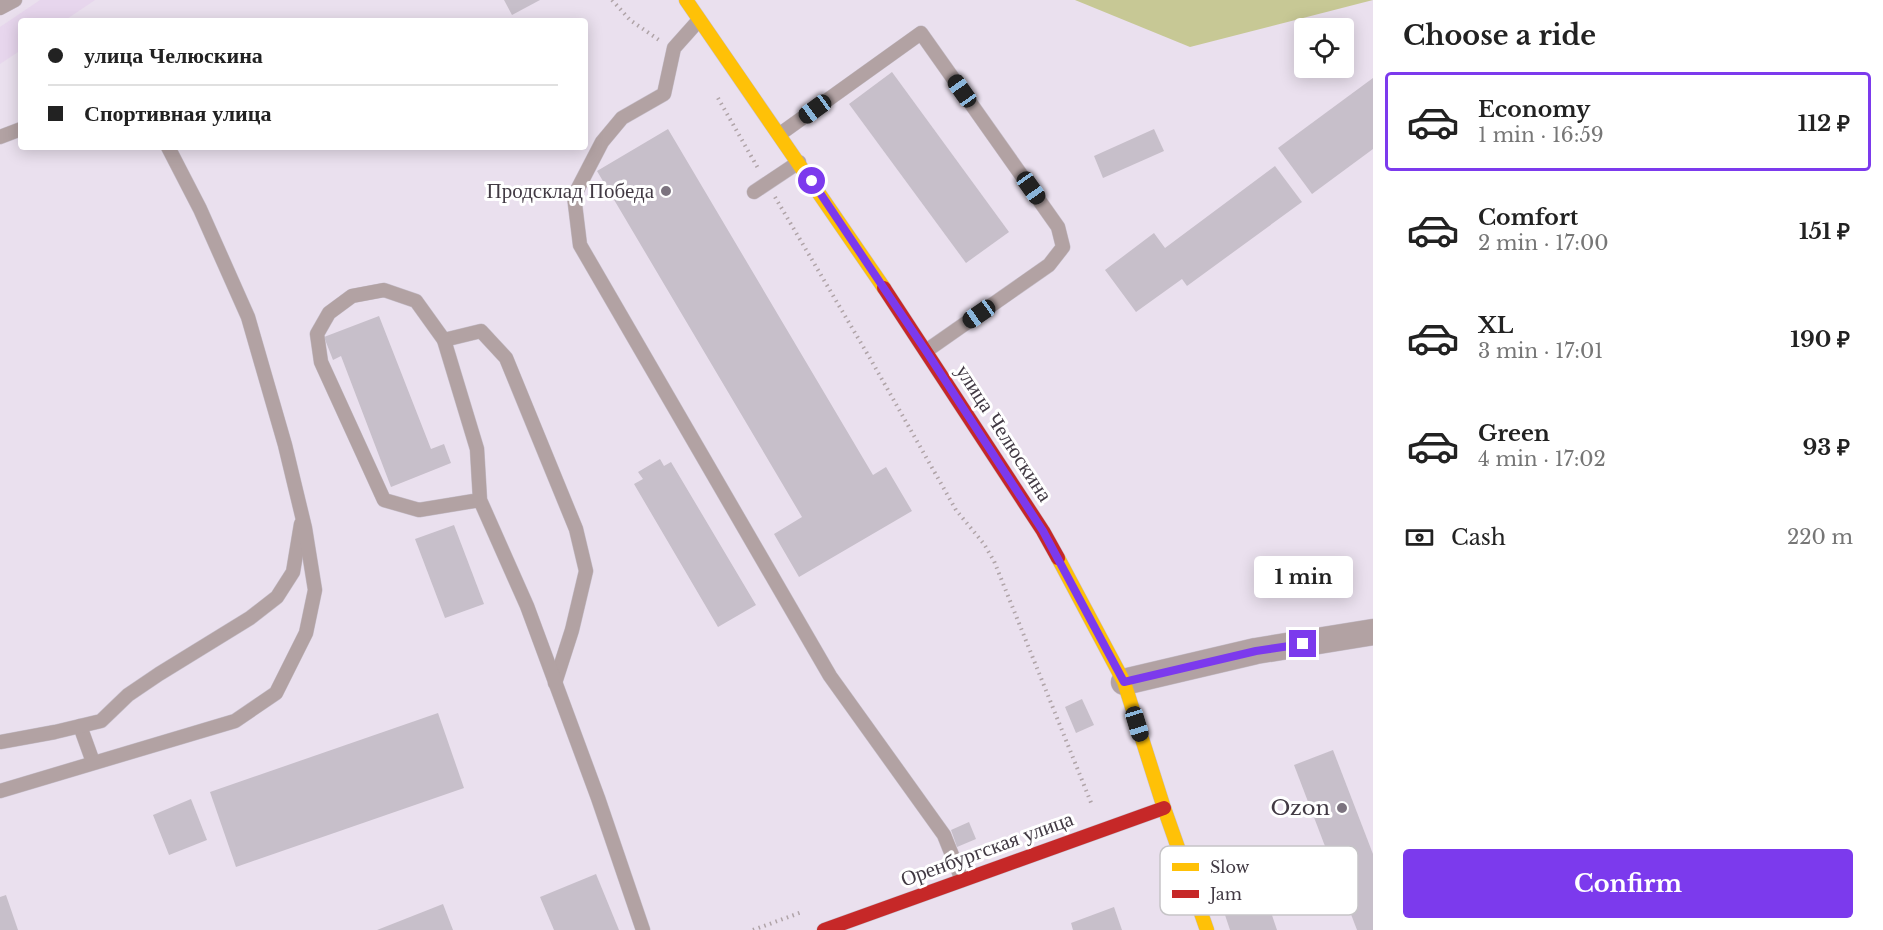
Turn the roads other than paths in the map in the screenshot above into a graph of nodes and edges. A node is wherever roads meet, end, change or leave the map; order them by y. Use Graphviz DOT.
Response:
graph roads {
  1 [pos="15,0"];
  2 [pos="686,0"];
  3 [pos="0,8"];
  4 [pos="699,20"];
  5 [pos="18,130"];
  6 [pos="780,134"];
  7 [pos="0,137"];
  8 [pos="170,150"];
  9 [pos="799,162"];
  10 [pos="754,192"];
  11 [pos="444,340"];
  12 [pos="926,351"];
  13 [pos="480,500"];
  14 [pos="302,516"];
  15 [pos="1373,632"];
  16 [pos="1124,682"];
  17 [pos="555,683"];
  18 [pos="80,726"];
  19 [pos="0,742"];
  20 [pos="93,762"];
  21 [pos="0,791"];
  22 [pos="1164,808"];
  23 [pos="1177,846"];
  24 [pos="962,880"];
  25 [pos="1202,915"];
  26 [pos="643,930"];
  27 [pos="824,930"];
  28 [pos="1207,930"];
  1 -- 3 [label="lane"];
  2 -- 4 [label="street, улица Челюскина"];
  4 -- 6 [label="street, улица Челюскина"];
  4 -- 24 [label="lane"];
  5 -- 7 [label="lane"];
  6 -- 9 [label="street, улица Челюскина"];
  6 -- 12 [label="lane"];
  8 -- 14 [label="lane"];
  9 -- 10 [label="lane"];
  9 -- 12 [label="street, улица Челюскина"];
  11 -- 13 [label="lane"];
  11 -- 13 [label="lane"];
  11 -- 17 [label="lane"];
  12 -- 16 [label="street, улица Челюскина"];
  13 -- 17 [label="lane"];
  14 -- 18 [label="lane"];
  14 -- 20 [label="lane"];
  15 -- 16 [label="street"];
  16 -- 22 [label="street, улица Челюскина"];
  17 -- 26 [label="lane"];
  18 -- 19 [label="lane"];
  18 -- 20 [label="lane"];
  20 -- 21 [label="lane"];
  22 -- 23 [label="street, улица Челюскина"];
  22 -- 24 [label="street, Оренбургская улица"];
  24 -- 27 [label="street, Оренбургская улица"];
  25 -- 28 [label="street, улица Челюскина"];
}
